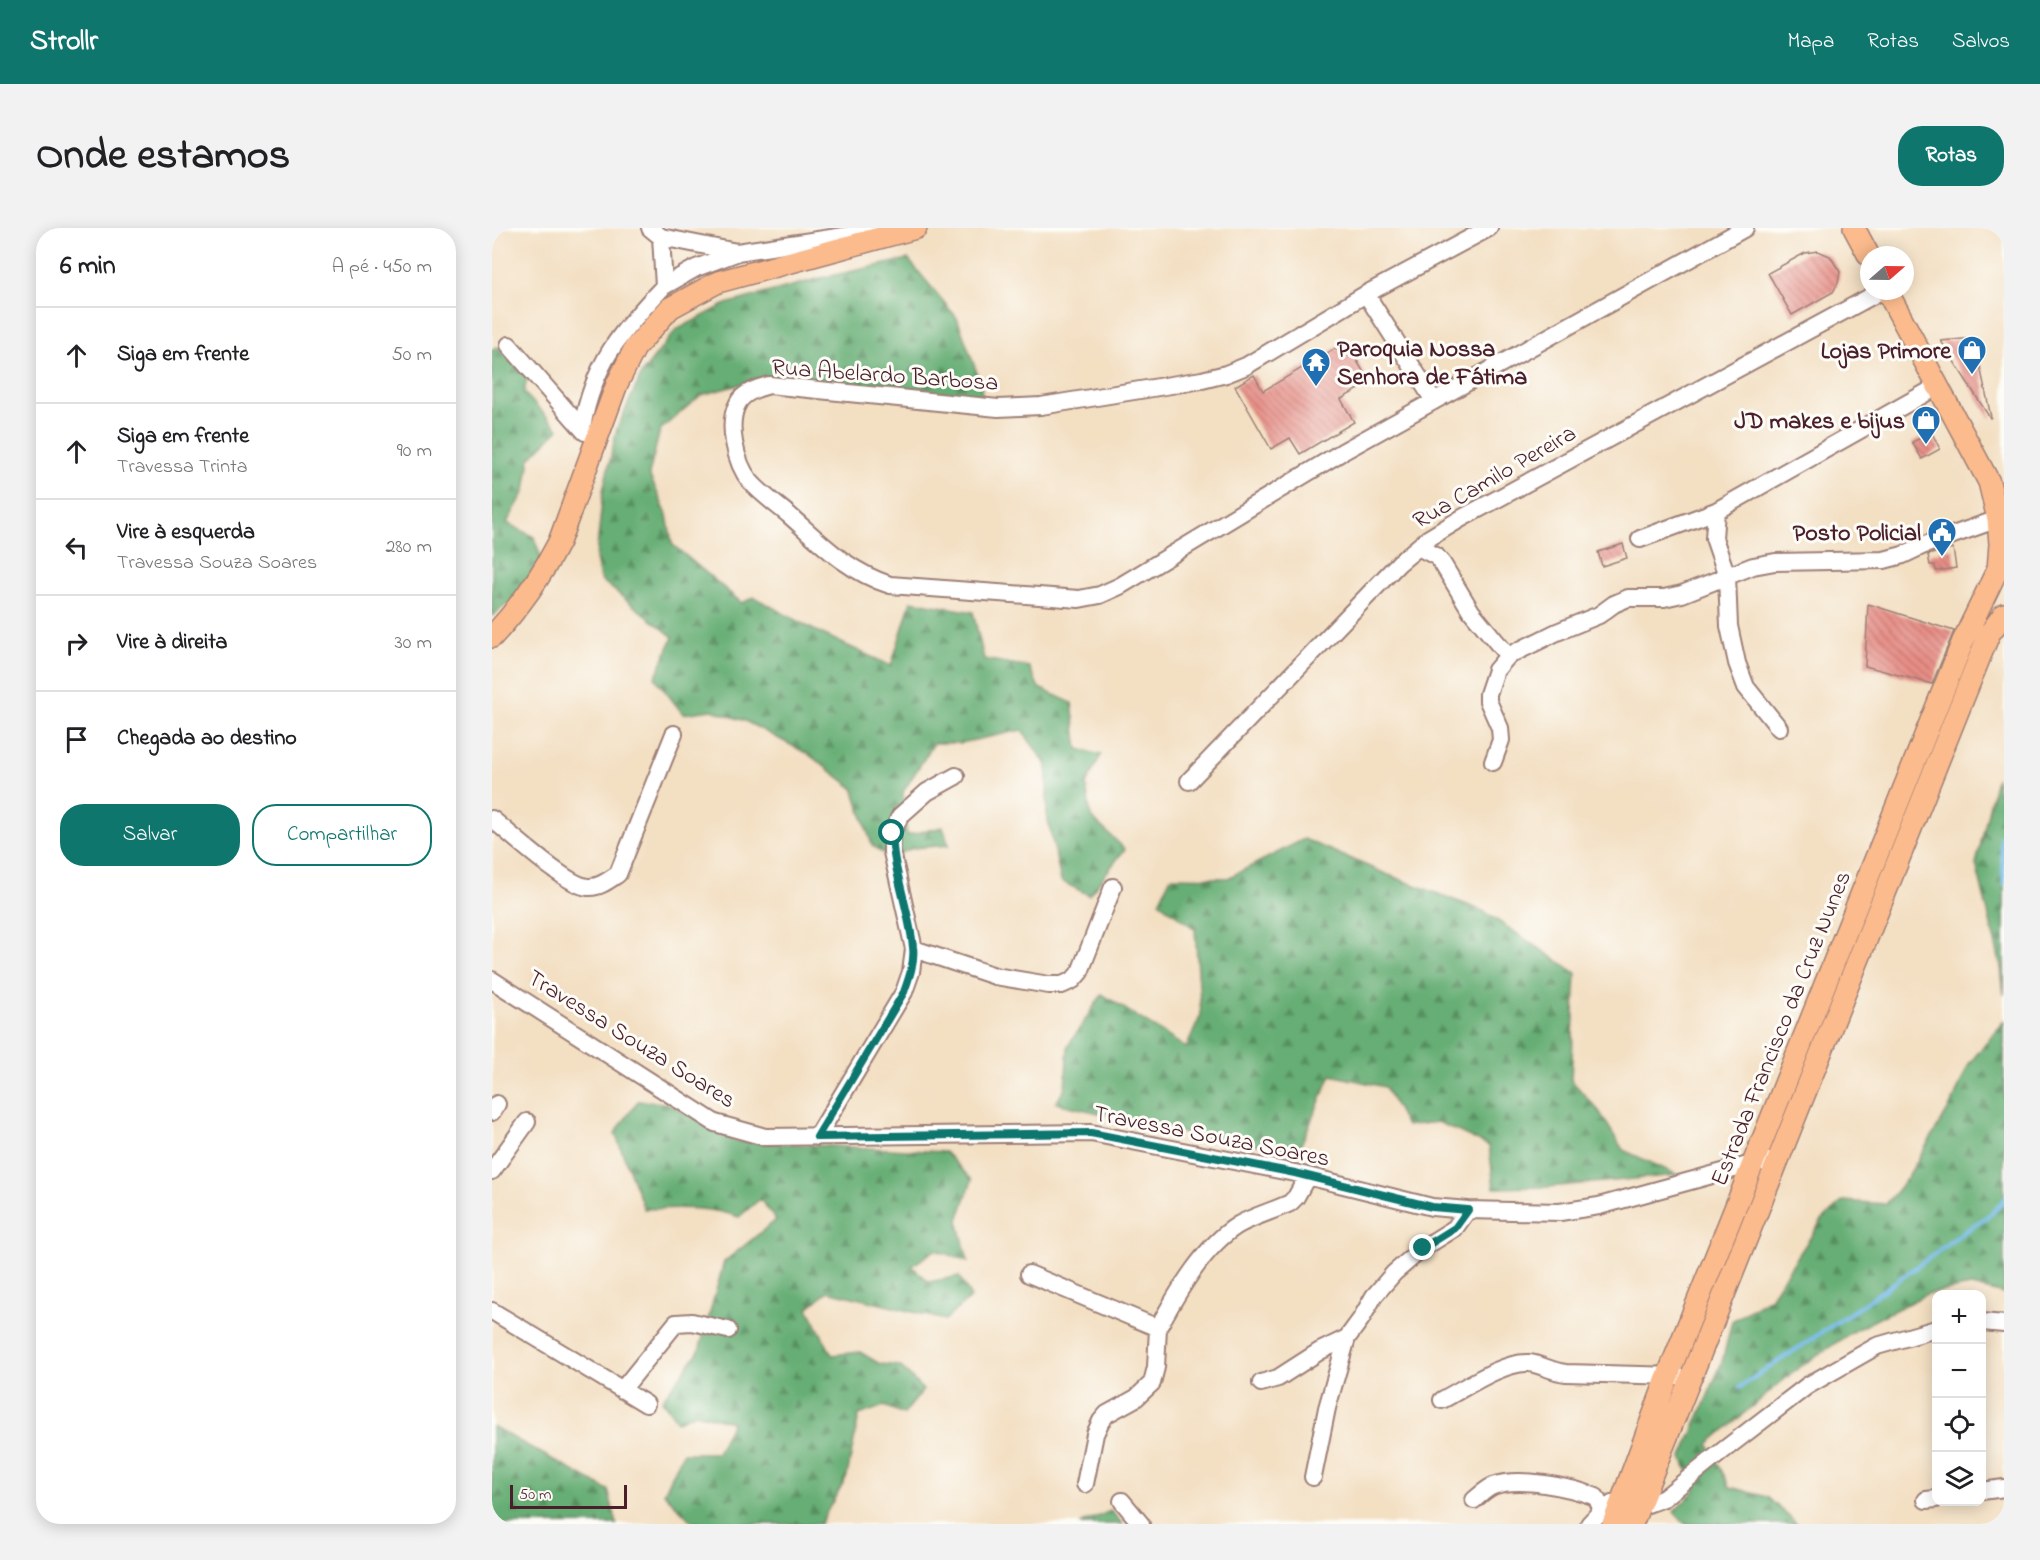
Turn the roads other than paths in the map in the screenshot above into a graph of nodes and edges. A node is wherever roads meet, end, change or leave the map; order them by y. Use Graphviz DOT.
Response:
graph roads {
  1 [pos="1489,228"];
  2 [pos="1745,228"];
  3 [pos="1854,228"];
  4 [pos="912,229"];
  5 [pos="872,230"];
  6 [pos="656,232"];
  7 [pos="1466,233"];
  8 [pos="1864,246"];
  9 [pos="736,252"];
  10 [pos="664,286"];
  11 [pos="1366,294"];
  12 [pos="1864,300"];
  13 [pos="1892,300"];
  14 [pos="509,345"];
  15 [pos="1938,386"];
  16 [pos="1434,400"];
  17 [pos="582,427"];
  18 [pos="593,446"];
  19 [pos="1716,511"];
  20 [pos="2002,513"];
  21 [pos="1640,539"];
  22 [pos="1418,547"];
  23 [pos="2001,563"];
  24 [pos="1727,576"];
  25 [pos="2004,614"];
  26 [pos="492,637"];
  27 [pos="1508,656"];
  28 [pos="1779,728"];
  29 [pos="675,734"];
  30 [pos="1492,762"];
  31 [pos="956,776"];
  32 [pos="1189,781"];
  33 [pos="492,819"];
  34 [pos="1113,887"];
  35 [pos="914,949"];
  36 [pos="492,980"];
  37 [pos="527,1122"];
  38 [pos="817,1137"];
  39 [pos="497,1153"];
  40 [pos="1778,1159"];
  41 [pos="1752,1164"];
  42 [pos="492,1171"];
  43 [pos="1307,1177"];
  44 [pos="1468,1210"];
  45 [pos="1029,1274"];
  46 [pos="492,1311"];
  47 [pos="1986,1322"];
  48 [pos="2004,1324"];
  49 [pos="1158,1328"];
  50 [pos="728,1330"];
  51 [pos="1932,1330"];
  52 [pos="1347,1338"];
  53 [pos="1668,1375"];
  54 [pos="1690,1378"];
  55 [pos="1261,1383"];
  56 [pos="622,1390"];
  57 [pos="1442,1400"];
  58 [pos="646,1404"];
  59 [pos="1313,1477"];
  60 [pos="1085,1484"];
  61 [pos="2004,1488"];
  62 [pos="1986,1490"];
  63 [pos="1474,1500"];
  64 [pos="1122,1501"];
  65 [pos="1622,1514"];
  66 [pos="1141,1524"];
  67 [pos="1589,1524"];
  1 -- 7 [label="street, Rua Abelardo Barbosa"];
  2 -- 16 [label="street, Rua Abelardo Barbosa"];
  3 -- 8 [label="main road"];
  4 -- 5 [label="street"];
  4 -- 18 [label="main road"];
  5 -- 9 [label="street"];
  6 -- 9 [label="street"];
  6 -- 10 [label="street"];
  7 -- 11 [label="street, Rua Abelardo Barbosa"];
  9 -- 10 [label="street"];
  10 -- 17 [label="street"];
  11 -- 16 [label="street"];
  11 -- 16 [label="street, Rua Abelardo Barbosa"];
  12 -- 22 [label="street, Rua Camilo Pereira"];
  13 -- 15 [label="main road"];
  14 -- 17 [label="street"];
  15 -- 19 [label="street"];
  15 -- 20 [label="main road"];
  17 -- 18 [label="street"];
  18 -- 26 [label="main road"];
  19 -- 21 [label="street"];
  19 -- 24 [label="street"];
  20 -- 23 [label="main road"];
  20 -- 24 [label="street"];
  22 -- 27 [label="street"];
  22 -- 32 [label="street, Rua Camilo Pereira"];
  23 -- 41 [label="main road, Estrada Francisco da Cruz Nunes"];
  24 -- 27 [label="street"];
  24 -- 28 [label="street"];
  25 -- 40 [label="main road, Estrada Francisco da Cruz Nunes"];
  27 -- 30 [label="street"];
  29 -- 33 [label="street"];
  31 -- 35 [label="street"];
  34 -- 35 [label="street"];
  35 -- 38 [label="street"];
  36 -- 38 [label="street, Travessa Souza Soares"];
  37 -- 39 [label="street"];
  38 -- 43 [label="street, Travessa Souza Soares"];
  39 -- 42 [label="street"];
  40 -- 41 [label="street, Travessa Souza Soares"];
  40 -- 54 [label="main road, Estrada Francisco da Cruz Nunes"];
  41 -- 44 [label="street, Travessa Souza Soares"];
  41 -- 53 [label="main road, Estrada Francisco da Cruz Nunes"];
  43 -- 44 [label="street, Travessa Souza Soares"];
  43 -- 49 [label="street"];
  44 -- 52 [label="street"];
  45 -- 49 [label="street"];
  46 -- 56 [label="street"];
  47 -- 48 [label="street"];
  49 -- 60 [label="street"];
  50 -- 56 [label="street"];
  51 -- 65 [label="street"];
  52 -- 55 [label="street"];
  52 -- 59 [label="street"];
  53 -- 54 [label="street"];
  53 -- 57 [label="street"];
  53 -- 65 [label="main road, Estrada Francisco da Cruz Nunes"];
  54 -- 65 [label="main road, Estrada Francisco da Cruz Nunes"];
  56 -- 58 [label="street"];
  61 -- 62 [label="street"];
  63 -- 65 [label="street"];
  64 -- 66 [label="street"];
  65 -- 67 [label="street"];
}
